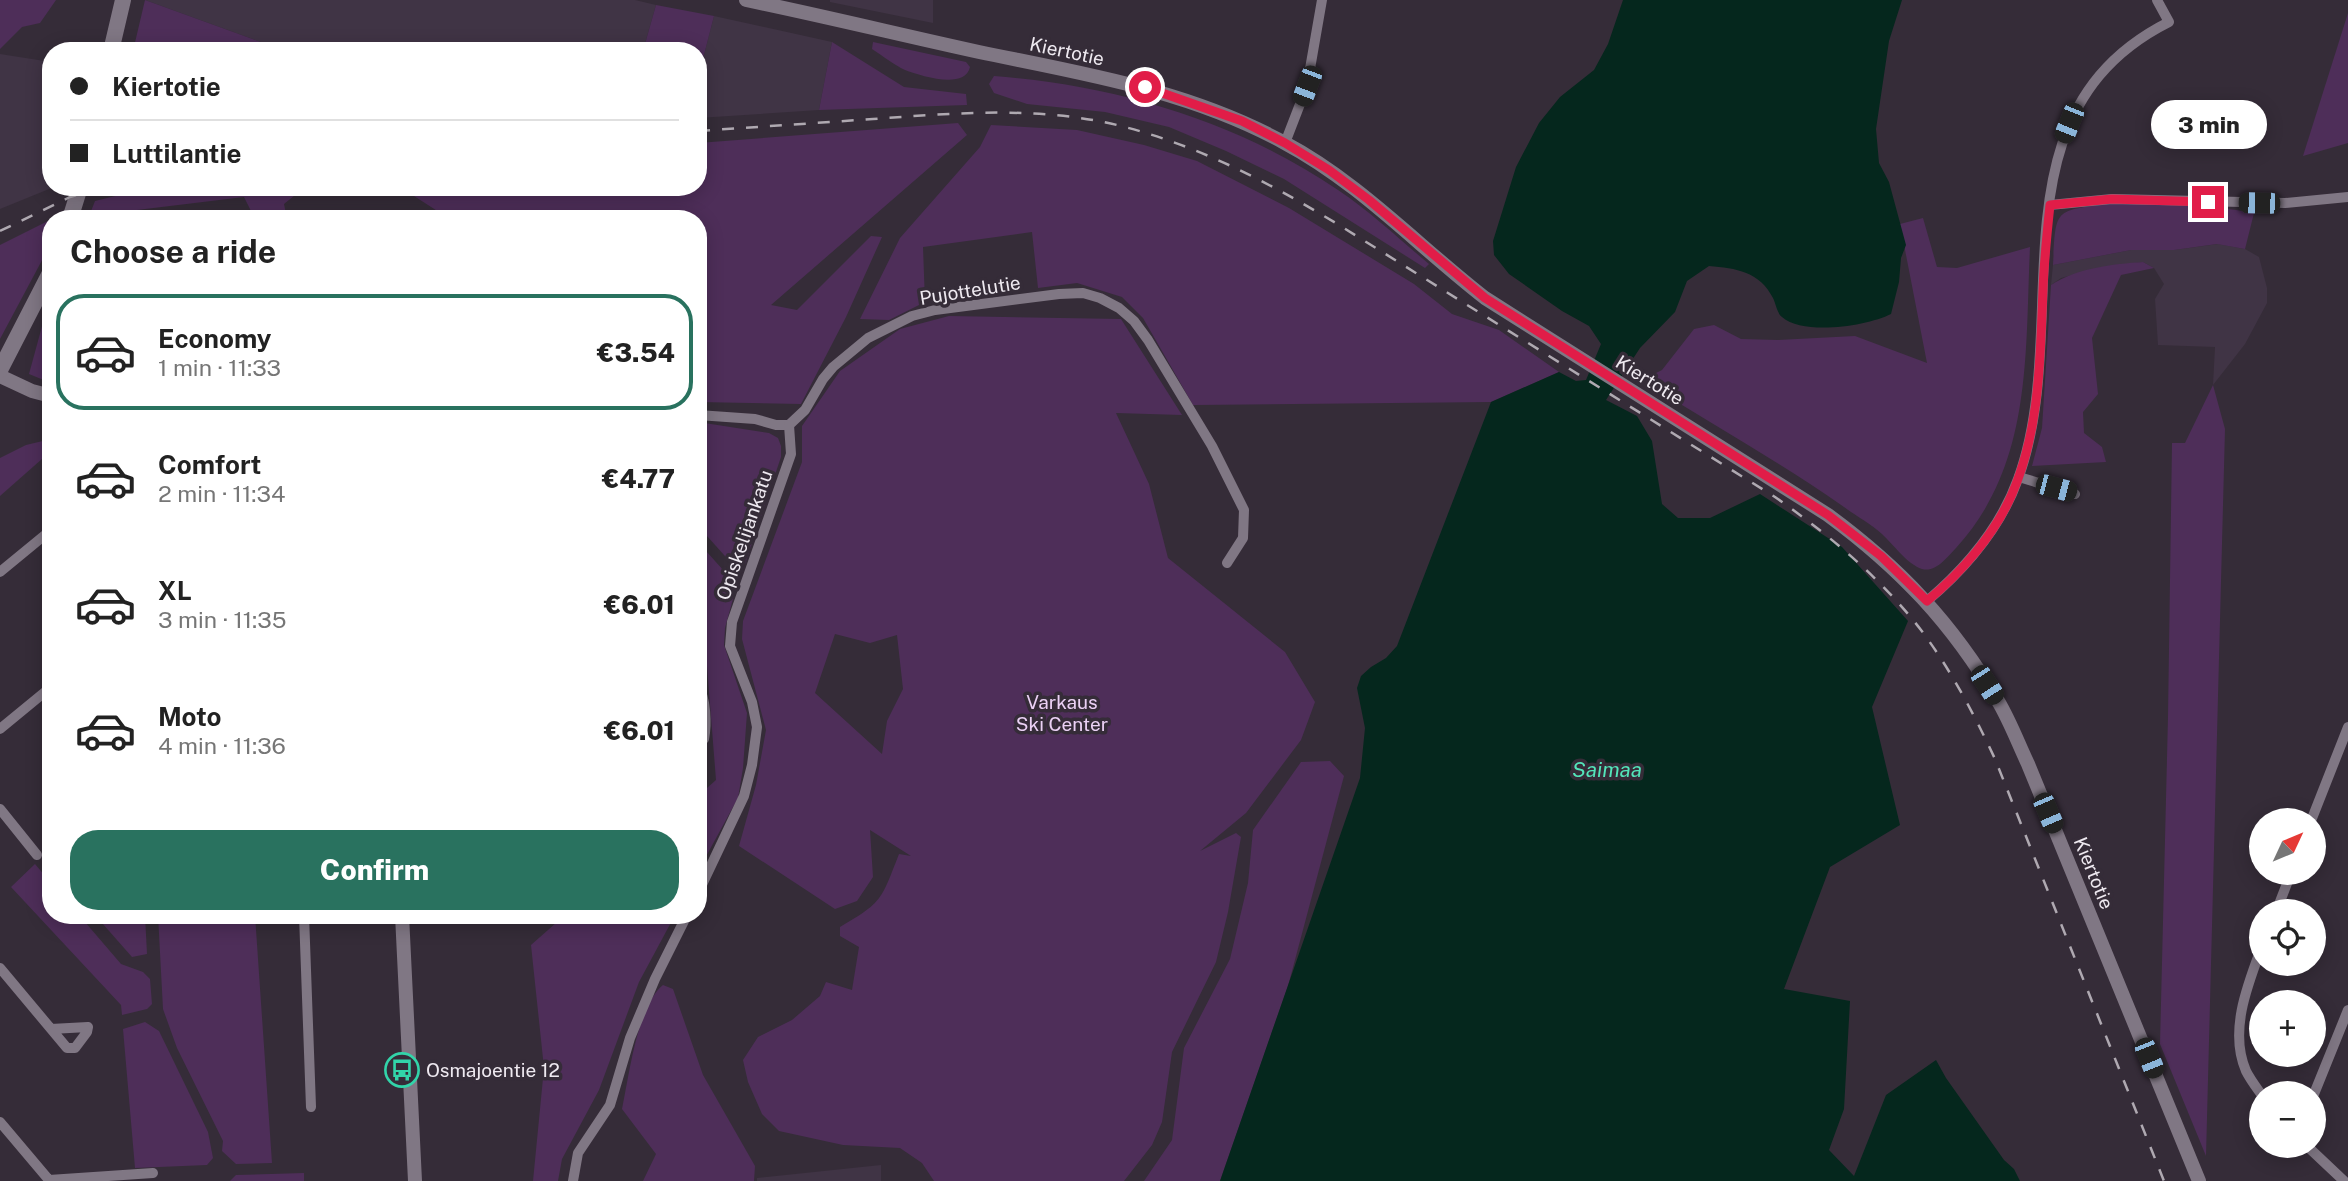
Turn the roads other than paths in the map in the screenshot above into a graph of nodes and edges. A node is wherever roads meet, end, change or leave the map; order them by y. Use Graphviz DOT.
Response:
graph roads {
  1 [pos="122,0"];
  2 [pos="746,0"];
  3 [pos="1322,0"];
  4 [pos="2157,0"];
  5 [pos="113,42"];
  6 [pos="1285,143"];
  7 [pos="2348,197"];
  8 [pos="2050,205"];
  9 [pos="42,288"];
  10 [pos="0,370"];
  11 [pos="0,376"];
  12 [pos="42,394"];
  13 [pos="707,416"];
  14 [pos="789,425"];
  15 [pos="2019,477"];
  16 [pos="2076,494"];
  17 [pos="42,537"];
  18 [pos="1227,563"];
  19 [pos="0,572"];
  20 [pos="1927,601"];
  21 [pos="42,694"];
  22 [pos="2348,727"];
  23 [pos="0,729"];
  24 [pos="2316,808"];
  25 [pos="0,809"];
  26 [pos="37,855"];
  27 [pos="707,873"];
  28 [pos="304,924"];
  29 [pos="402,924"];
  30 [pos="682,924"];
  31 [pos="0,968"];
  32 [pos="2251,976"];
  33 [pos="2348,1010"];
  34 [pos="51,1028"];
  35 [pos="2253,1081"];
  36 [pos="2319,1081"];
  37 [pos="311,1107"];
  38 [pos="0,1122"];
  39 [pos="2320,1158"];
  40 [pos="153,1173"];
  41 [pos="99,1179"];
  42 [pos="50,1181"];
  43 [pos="415,1181"];
  44 [pos="573,1181"];
  45 [pos="2199,1181"];
  46 [pos="2344,1181"];
  1 -- 5 [label="main road"];
  2 -- 6 [label="street, Kiertotie"];
  3 -- 6 [label="street"];
  4 -- 8 [label="street"];
  6 -- 20 [label="street, Kiertotie"];
  7 -- 8 [label="street"];
  8 -- 15 [label="street"];
  9 -- 10 [label="main road"];
  11 -- 12 [label="street"];
  13 -- 14 [label="street"];
  14 -- 18 [label="street, Pujottelutie"];
  14 -- 27 [label="street, Opiskelijankatu"];
  15 -- 16 [label="street"];
  15 -- 20 [label="street"];
  17 -- 19 [label="street"];
  20 -- 45 [label="street, Kiertotie"];
  21 -- 23 [label="street"];
  22 -- 24 [label="street"];
  25 -- 26 [label="street"];
  28 -- 37 [label="street"];
  29 -- 43 [label="street"];
  30 -- 44 [label="street"];
  31 -- 34 [label="street"];
  32 -- 35 [label="street"];
  33 -- 36 [label="street"];
  38 -- 42 [label="street"];
  39 -- 46 [label="street"];
  40 -- 41 [label="street"];
  41 -- 42 [label="street"];
}
